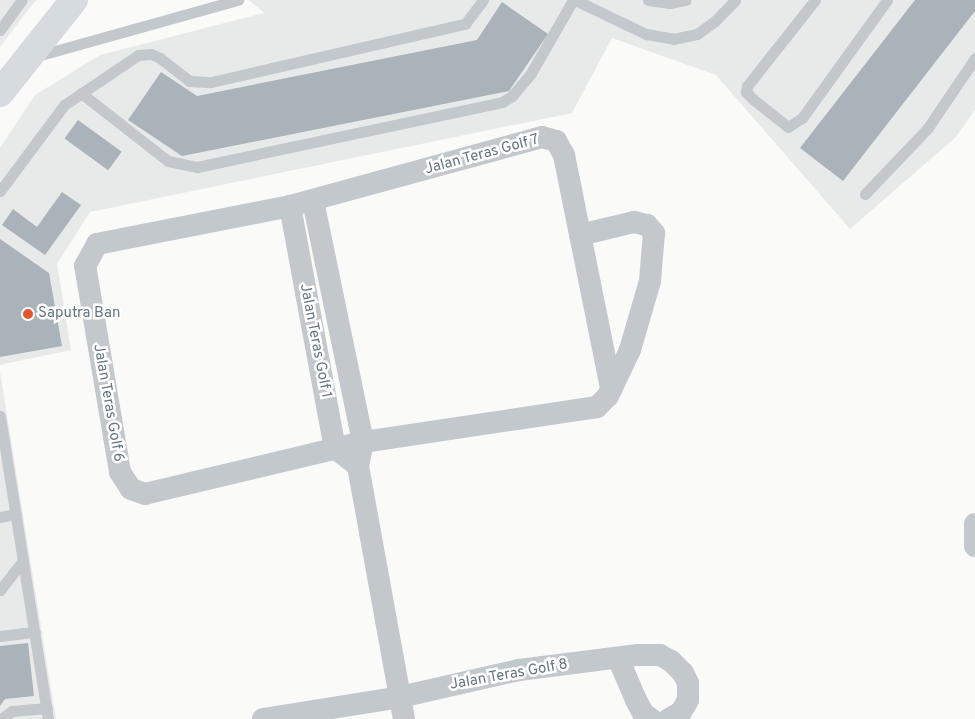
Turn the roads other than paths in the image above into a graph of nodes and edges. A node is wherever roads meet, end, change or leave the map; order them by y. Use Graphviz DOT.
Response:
graph roads {
  1 [pos="22,0"];
  2 [pos="74,0"];
  3 [pos="238,0"];
  4 [pos="483,0"];
  5 [pos="574,0"];
  6 [pos="648,0"];
  7 [pos="686,0"];
  8 [pos="734,0"];
  9 [pos="815,0"];
  10 [pos="887,0"];
  11 [pos="0,30"];
  12 [pos="28,58"];
  13 [pos="975,58"];
  14 [pos="0,93"];
  15 [pos="81,93"];
  16 [pos="0,191"];
  17 [pos="865,194"];
  18 [pos="313,201"];
  19 [pos="290,206"];
  20 [pos="580,235"];
  21 [pos="611,389"];
  22 [pos="0,420"];
  23 [pos="363,442"];
  24 [pos="335,448"];
  25 [pos="358,466"];
  26 [pos="16,514"];
  27 [pos="0,517"];
  28 [pos="975,524"];
  29 [pos="975,546"];
  30 [pos="23,561"];
  31 [pos="0,590"];
  32 [pos="35,632"];
  33 [pos="0,636"];
  34 [pos="618,658"];
  35 [pos="400,697"];
  36 [pos="48,714"];
  37 [pos="1,719"];
  38 [pos="263,719"];
  39 [pos="404,719"];
  40 [pos="651,719"];
  41 [pos="669,719"];
  1 -- 11 [label="lane"];
  2 -- 12 [label="main road"];
  3 -- 12 [label="lane"];
  4 -- 15 [label="lane"];
  5 -- 8 [label="lane"];
  5 -- 15 [label="lane"];
  6 -- 7 [label="lane"];
  9 -- 10 [label="lane"];
  12 -- 14 [label="main road"];
  13 -- 17 [label="lane"];
  15 -- 16 [label="lane"];
  18 -- 19 [label="street, Jalan Teras Golf 6"];
  18 -- 20 [label="street, Jalan Teras Golf 7"];
  18 -- 23 [label="street, Jalan Teras Golf 1"];
  19 -- 24 [label="street, Jalan Teras Golf 1"];
  19 -- 24 [label="street, Jalan Teras Golf 6"];
  20 -- 21 [label="street, Jalan Teras Golf 7"];
  20 -- 21 [label="street"];
  21 -- 23 [label="street"];
  22 -- 26 [label="lane"];
  23 -- 24 [label="street, Jalan Teras Golf 6"];
  23 -- 25 [label="street, Jalan Teras Golf 1"];
  24 -- 25 [label="street"];
  25 -- 35 [label="street, Jalan Teras Golf 1"];
  26 -- 27 [label="lane"];
  26 -- 30 [label="lane"];
  28 -- 29 [label="street"];
  30 -- 31 [label="lane"];
  30 -- 32 [label="lane"];
  32 -- 33 [label="lane"];
  32 -- 36 [label="lane"];
  34 -- 35 [label="street, Jalan Teras Golf 8"];
  34 -- 40 [label="street"];
  34 -- 41 [label="street, Jalan Teras Golf 8"];
  35 -- 38 [label="street, Jalan Teras Golf 8"];
  35 -- 39 [label="street, Jalan Teras Golf 1"];
  36 -- 37 [label="lane"];
}
